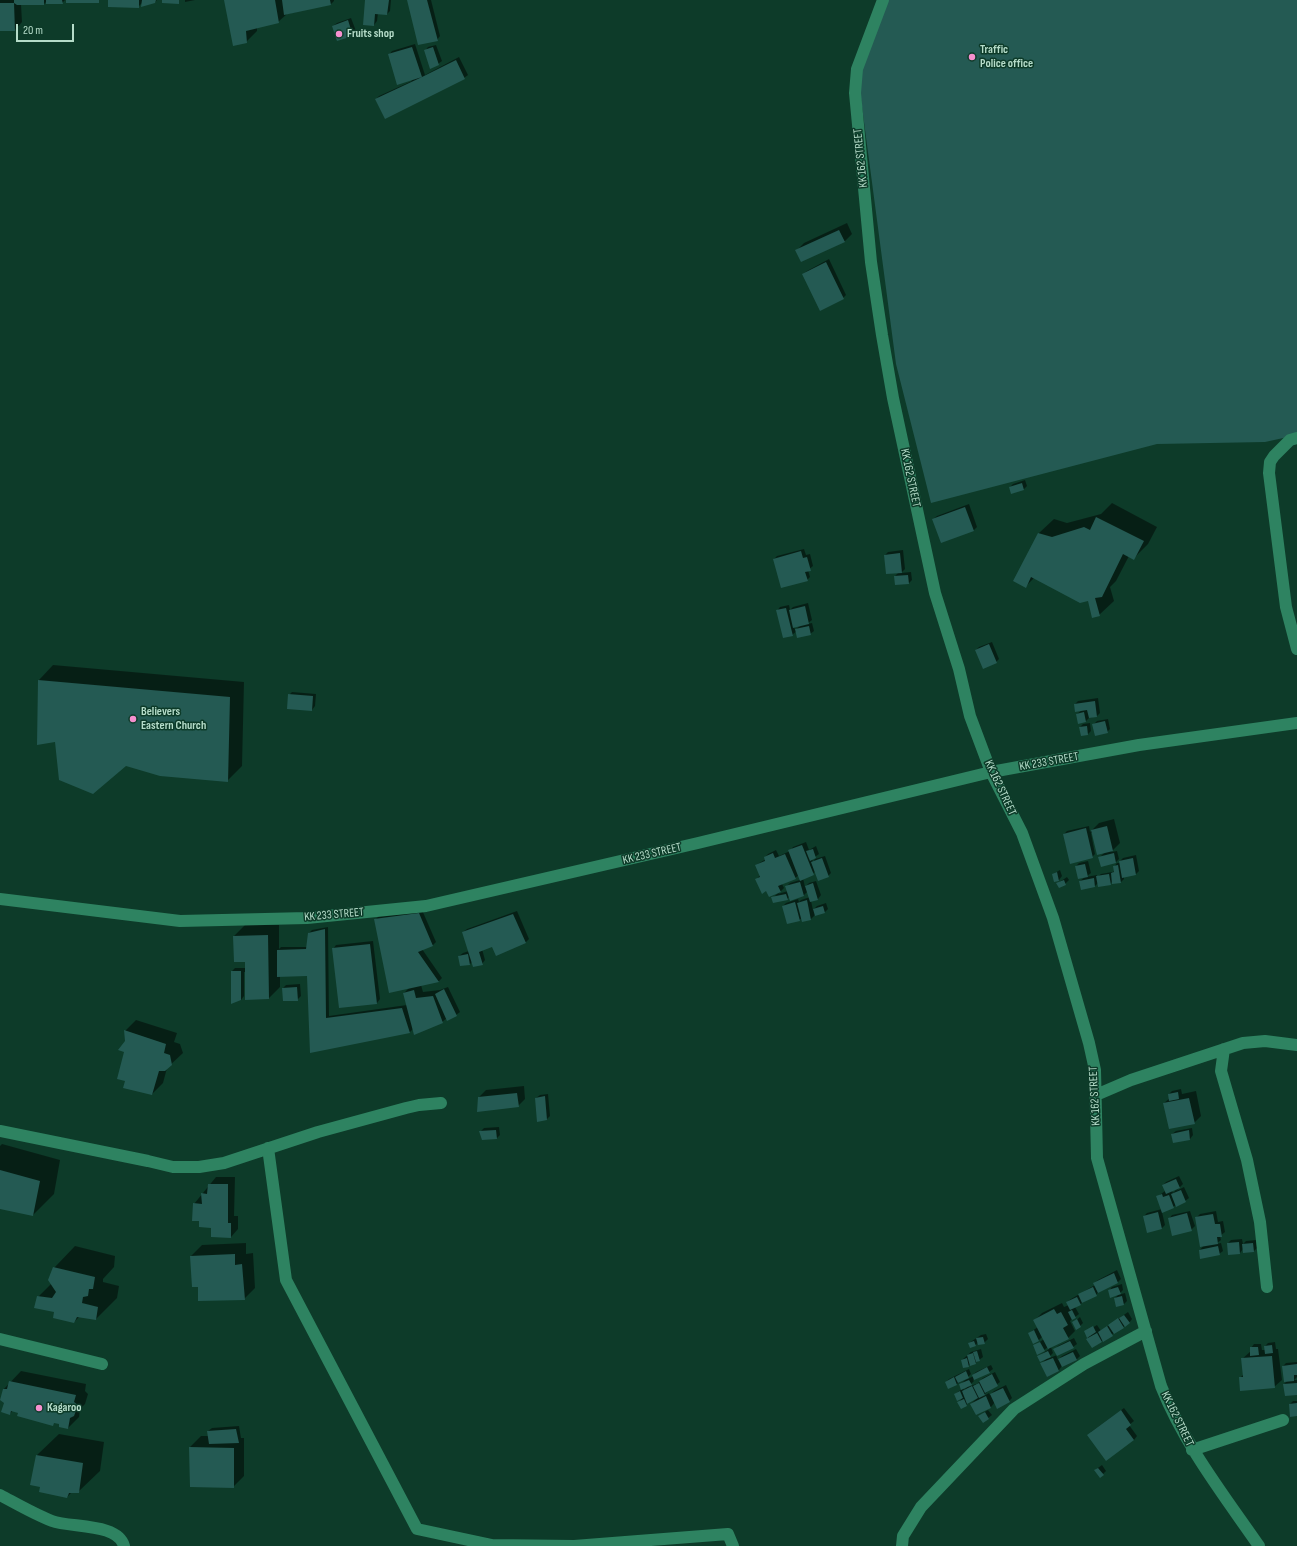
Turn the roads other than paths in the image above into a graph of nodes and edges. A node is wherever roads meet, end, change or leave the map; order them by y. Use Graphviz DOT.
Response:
graph roads {
  1 [pos="883,0"];
  2 [pos="1297,438"];
  3 [pos="1297,649"];
  4 [pos="1297,723"];
  5 [pos="991,772"];
  6 [pos="0,899"];
  7 [pos="1297,1045"];
  8 [pos="1224,1049"];
  9 [pos="1096,1095"];
  10 [pos="442,1103"];
  11 [pos="0,1132"];
  12 [pos="268,1148"];
  13 [pos="1267,1287"];
  14 [pos="1146,1331"];
  15 [pos="0,1339"];
  16 [pos="102,1364"];
  17 [pos="1283,1420"];
  18 [pos="1192,1450"];
  19 [pos="0,1495"];
  20 [pos="124,1546"];
  21 [pos="733,1546"];
  22 [pos="902,1546"];
  23 [pos="1259,1546"];
  1 -- 5 [label="street, KK 162 STREET"];
  2 -- 3 [label="street"];
  4 -- 5 [label="street, KK 233 STREET"];
  5 -- 6 [label="street, KK 233 STREET"];
  5 -- 9 [label="street, KK 162 STREET"];
  7 -- 8 [label="street"];
  8 -- 9 [label="street"];
  8 -- 13 [label="street"];
  9 -- 14 [label="street, KK 162 STREET"];
  10 -- 12 [label="street"];
  11 -- 12 [label="street"];
  12 -- 21 [label="street"];
  14 -- 18 [label="street, KK 162 STREET"];
  14 -- 22 [label="street"];
  15 -- 16 [label="street"];
  17 -- 18 [label="street"];
  18 -- 23 [label="street, KK 162 STREET"];
  19 -- 20 [label="street"];
}
